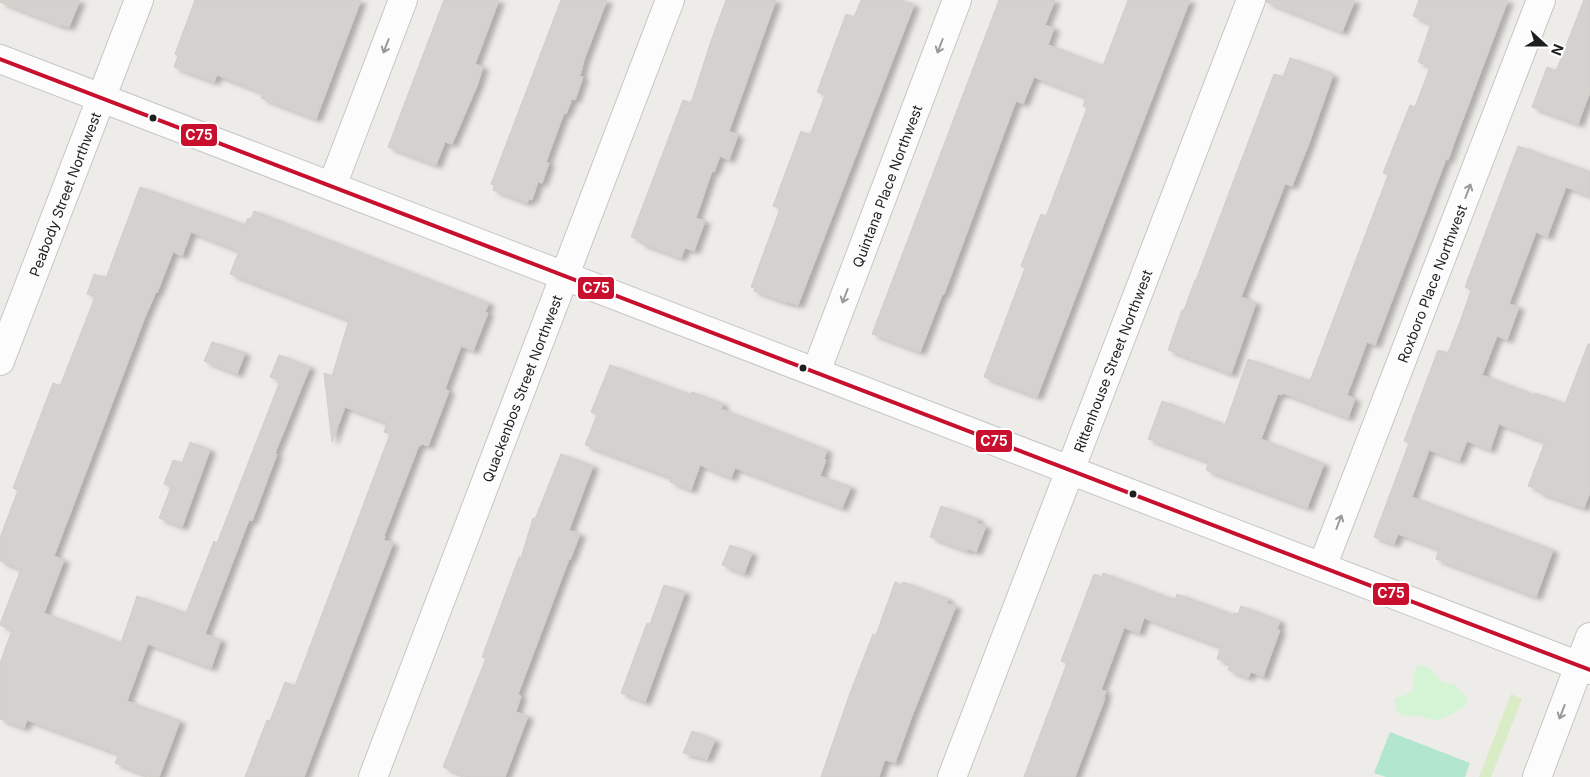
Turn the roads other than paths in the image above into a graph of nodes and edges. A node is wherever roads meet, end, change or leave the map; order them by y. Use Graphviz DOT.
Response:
graph roads {
  1 [pos="139,0"];
  2 [pos="403,0"];
  3 [pos="670,0"];
  4 [pos="957,0"];
  5 [pos="1250,0"];
  6 [pos="1541,0"];
  7 [pos="0,59"];
  8 [pos="101,98"];
  9 [pos="332,186"];
  10 [pos="564,276"];
  11 [pos="0,361"];
  12 [pos="816,372"];
  13 [pos="1070,470"];
  14 [pos="1322,567"];
  15 [pos="1590,637"];
  16 [pos="1585,668"];
  17 [pos="373,777"];
  18 [pos="952,777"];
  19 [pos="1537,777"];
  1 -- 8 [label="street, Peabody Street Northwest"];
  2 -- 9 [label="street, one-way"];
  3 -- 10 [label="street, Quackenbos Street Northwest"];
  4 -- 12 [label="street, Quintana Place Northwest, one-way"];
  5 -- 13 [label="street, Rittenhouse Street Northwest"];
  14 -- 6 [label="street, Roxboro Place Northwest, one-way"];
  7 -- 8 [label="street"];
  8 -- 9 [label="street"];
  8 -- 11 [label="street, Peabody Street Northwest"];
  9 -- 10 [label="street"];
  10 -- 12 [label="street"];
  10 -- 17 [label="street, Quackenbos Street Northwest"];
  12 -- 13 [label="street"];
  13 -- 14 [label="street"];
  13 -- 18 [label="street, Rittenhouse Street Northwest"];
  14 -- 16 [label="street"];
  15 -- 16 [label="street"];
  16 -- 19 [label="street, one-way"];
}
